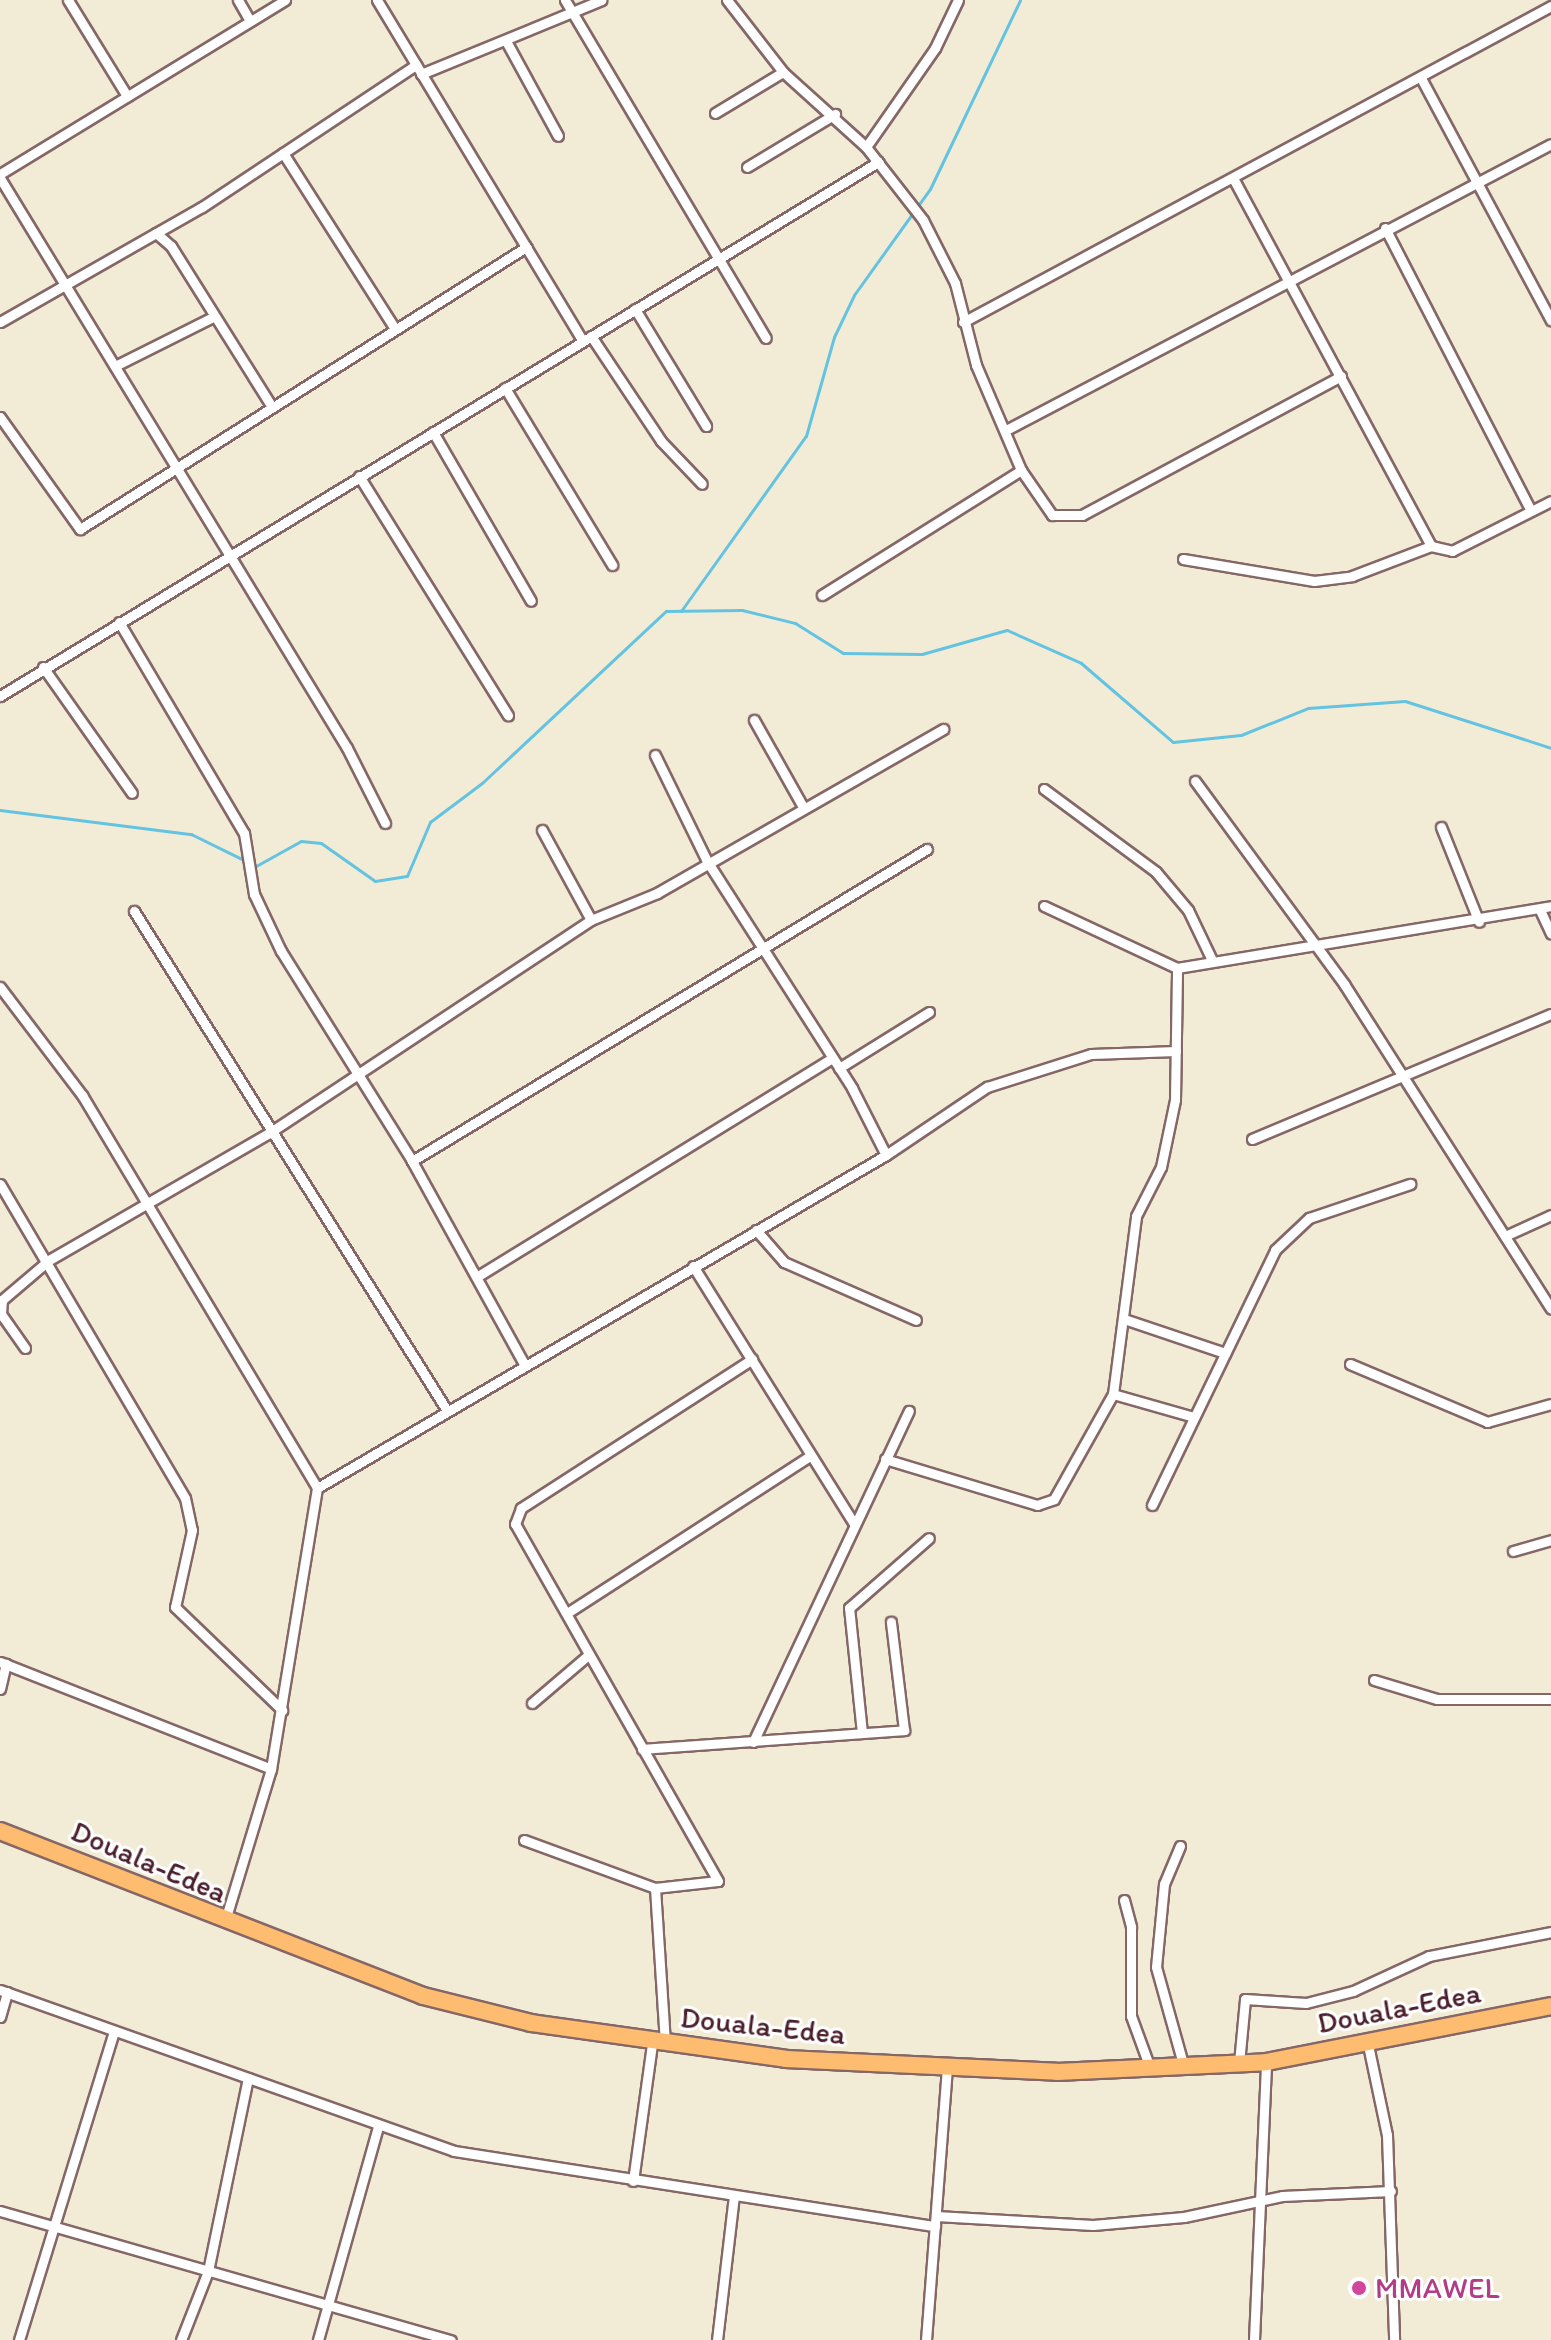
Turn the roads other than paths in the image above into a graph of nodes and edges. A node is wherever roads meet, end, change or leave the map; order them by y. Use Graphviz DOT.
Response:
graph roads {
  1 [pos="68,0"];
  2 [pos="238,0"];
  3 [pos="285,0"];
  4 [pos="377,0"];
  5 [pos="565,0"];
  6 [pos="601,0"];
  7 [pos="727,0"];
  8 [pos="958,0"];
  9 [pos="1551,6"];
  10 [pos="573,14"];
  11 [pos="250,21"];
  12 [pos="506,41"];
  13 [pos="419,70"];
  14 [pos="783,72"];
  15 [pos="1421,78"];
  16 [pos="127,96"];
  17 [pos="715,113"];
  18 [pos="835,114"];
  19 [pos="558,136"];
  20 [pos="1551,144"];
  21 [pos="866,147"];
  22 [pos="283,153"];
  23 [pos="878,162"];
  24 [pos="747,167"];
  25 [pos="0,176"];
  26 [pos="1233,178"];
  27 [pos="1478,180"];
  28 [pos="1385,228"];
  29 [pos="156,233"];
  30 [pos="526,247"];
  31 [pos="719,259"];
  32 [pos="64,280"];
  33 [pos="1288,283"];
  34 [pos="635,309"];
  35 [pos="213,317"];
  36 [pos="1551,320"];
  37 [pos="0,322"];
  38 [pos="963,322"];
  39 [pos="395,329"];
  40 [pos="587,338"];
  41 [pos="766,338"];
  42 [pos="115,366"];
  43 [pos="1341,376"];
  44 [pos="505,388"];
  45 [pos="272,407"];
  46 [pos="0,417"];
  47 [pos="706,426"];
  48 [pos="1006,430"];
  49 [pos="433,432"];
  50 [pos="171,466"];
  51 [pos="1021,470"];
  52 [pos="359,476"];
  53 [pos="702,484"];
  54 [pos="1551,501"];
  55 [pos="1531,511"];
  56 [pos="1431,546"];
  57 [pos="225,557"];
  58 [pos="1183,559"];
  59 [pos="612,565"];
  60 [pos="822,595"];
  61 [pos="531,601"];
  62 [pos="119,622"];
  63 [pos="43,667"];
  64 [pos="0,696"];
  65 [pos="508,715"];
  66 [pos="754,720"];
  67 [pos="943,729"];
  68 [pos="655,755"];
  69 [pos="1195,781"];
  70 [pos="1044,789"];
  71 [pos="132,793"];
  72 [pos="803,807"];
  73 [pos="385,823"];
  74 [pos="1441,827"];
  75 [pos="542,830"];
  76 [pos="927,849"];
  77 [pos="707,861"];
  78 [pos="1044,906"];
  79 [pos="1551,906"];
  80 [pos="1540,910"];
  81 [pos="134,911"];
  82 [pos="591,920"];
  83 [pos="1479,922"];
  84 [pos="1551,934"];
  85 [pos="1316,943"];
  86 [pos="761,945"];
  87 [pos="1212,960"];
  88 [pos="1177,968"];
  89 [pos="0,987"];
  90 [pos="929,1012"];
  91 [pos="1551,1014"];
  92 [pos="1176,1051"];
  93 [pos="832,1058"];
  94 [pos="839,1068"];
  95 [pos="356,1072"];
  96 [pos="1403,1075"];
  97 [pos="269,1133"];
  98 [pos="1252,1139"];
  99 [pos="886,1155"];
  100 [pos="412,1161"];
  101 [pos="0,1184"];
  102 [pos="1410,1184"];
  103 [pos="146,1207"];
  104 [pos="1551,1215"];
  105 [pos="756,1230"];
  106 [pos="1505,1236"];
  107 [pos="49,1260"];
  108 [pos="693,1266"];
  109 [pos="478,1276"];
  110 [pos="1551,1309"];
  111 [pos="1124,1319"];
  112 [pos="916,1320"];
  113 [pos="25,1348"];
  114 [pos="1225,1353"];
  115 [pos="752,1359"];
  116 [pos="524,1364"];
  117 [pos="1350,1364"];
  118 [pos="1113,1394"];
  119 [pos="1551,1404"];
  120 [pos="446,1409"];
  121 [pos="909,1411"];
  122 [pos="1194,1417"];
  123 [pos="808,1457"];
  124 [pos="885,1459"];
  125 [pos="317,1488"];
  126 [pos="1152,1505"];
  127 [pos="854,1524"];
  128 [pos="929,1538"];
  129 [pos="1551,1540"];
  130 [pos="1513,1551"];
  131 [pos="567,1613"];
  132 [pos="891,1622"];
  133 [pos="587,1656"];
  134 [pos="3,1663"];
  135 [pos="1374,1680"];
  136 [pos="0,1689"];
  137 [pos="1551,1699"];
  138 [pos="532,1703"];
  139 [pos="282,1710"];
  140 [pos="862,1733"];
  141 [pos="753,1742"];
  142 [pos="642,1749"];
  143 [pos="271,1769"];
  144 [pos="0,1831"];
  145 [pos="524,1840"];
  146 [pos="1180,1846"];
  147 [pos="655,1888"];
  148 [pos="1124,1900"];
  149 [pos="224,1924"];
  150 [pos="1551,1932"];
  151 [pos="3,1991"];
  152 [pos="1551,2006"];
  153 [pos="0,2017"];
  154 [pos="113,2034"];
  155 [pos="659,2044"];
  156 [pos="1368,2045"];
  157 [pos="1266,2062"];
  158 [pos="1239,2063"];
  159 [pos="1184,2067"];
  160 [pos="1150,2068"];
  161 [pos="947,2070"];
  162 [pos="248,2078"];
  163 [pos="378,2127"];
  164 [pos="633,2181"];
  165 [pos="1391,2191"];
  166 [pos="734,2196"];
  167 [pos="1260,2204"];
  168 [pos="0,2211"];
  169 [pos="935,2221"];
  170 [pos="60,2226"];
  171 [pos="208,2271"];
  172 [pos="328,2305"];
  173 [pos="19,2340"];
  174 [pos="181,2340"];
  175 [pos="318,2340"];
  176 [pos="451,2340"];
  177 [pos="717,2340"];
  178 [pos="926,2340"];
  179 [pos="1254,2340"];
  180 [pos="1394,2340"];
  1 -- 16 [label="street"];
  2 -- 11 [label="street"];
  3 -- 11 [label="street"];
  4 -- 13 [label="street"];
  5 -- 10 [label="street"];
  6 -- 10 [label="street"];
  7 -- 14 [label="street"];
  8 -- 21 [label="street"];
  9 -- 15 [label="street"];
  10 -- 12 [label="street"];
  10 -- 31 [label="street"];
  11 -- 16 [label="street"];
  12 -- 13 [label="street"];
  12 -- 19 [label="street"];
  13 -- 22 [label="street"];
  13 -- 30 [label="street"];
  14 -- 17 [label="street"];
  14 -- 18 [label="street"];
  15 -- 26 [label="street"];
  15 -- 27 [label="street"];
  16 -- 25 [label="street"];
  18 -- 21 [label="street"];
  18 -- 24 [label="street"];
  20 -- 27 [label="street"];
  21 -- 23 [label="street"];
  22 -- 29 [label="street"];
  22 -- 39 [label="street"];
  23 -- 31 [label="street"];
  23 -- 38 [label="street"];
  25 -- 32 [label="street"];
  26 -- 33 [label="street"];
  26 -- 38 [label="street"];
  27 -- 28 [label="street"];
  27 -- 36 [label="street"];
  28 -- 33 [label="street"];
  28 -- 55 [label="street"];
  29 -- 32 [label="street"];
  29 -- 35 [label="street"];
  30 -- 39 [label="street"];
  30 -- 40 [label="street"];
  31 -- 34 [label="street"];
  31 -- 41 [label="street"];
  32 -- 37 [label="street"];
  32 -- 42 [label="street"];
  33 -- 43 [label="street"];
  33 -- 48 [label="street"];
  34 -- 40 [label="street"];
  34 -- 47 [label="street"];
  35 -- 42 [label="street"];
  35 -- 45 [label="street"];
  38 -- 48 [label="street"];
  39 -- 45 [label="street"];
  40 -- 44 [label="street"];
  40 -- 53 [label="street"];
  42 -- 50 [label="street"];
  43 -- 51 [label="street"];
  43 -- 56 [label="street"];
  44 -- 49 [label="street"];
  44 -- 59 [label="street"];
  45 -- 50 [label="street"];
  46 -- 50 [label="street"];
  48 -- 51 [label="street"];
  49 -- 52 [label="street"];
  49 -- 61 [label="street"];
  50 -- 57 [label="street"];
  51 -- 60 [label="street"];
  52 -- 57 [label="street"];
  52 -- 65 [label="street"];
  54 -- 55 [label="street"];
  55 -- 56 [label="street"];
  56 -- 58 [label="street"];
  57 -- 62 [label="street"];
  57 -- 73 [label="street"];
  62 -- 63 [label="street"];
  62 -- 95 [label="street"];
  63 -- 64 [label="street"];
  63 -- 71 [label="street"];
  66 -- 72 [label="street"];
  67 -- 72 [label="street"];
  68 -- 77 [label="street"];
  69 -- 85 [label="street"];
  70 -- 87 [label="street"];
  72 -- 77 [label="street"];
  74 -- 83 [label="street"];
  75 -- 82 [label="street"];
  76 -- 86 [label="street"];
  77 -- 82 [label="street"];
  77 -- 86 [label="street"];
  78 -- 88 [label="street"];
  79 -- 80 [label="street"];
  80 -- 83 [label="street"];
  80 -- 84 [label="street"];
  81 -- 97 [label="street"];
  82 -- 95 [label="street"];
  83 -- 85 [label="street"];
  85 -- 87 [label="street"];
  85 -- 96 [label="street"];
  86 -- 93 [label="street"];
  86 -- 100 [label="street"];
  87 -- 88 [label="street"];
  88 -- 92 [label="street"];
  89 -- 103 [label="street"];
  90 -- 94 [label="street"];
  91 -- 96 [label="street"];
  92 -- 99 [label="street"];
  92 -- 111 [label="street"];
  93 -- 94 [label="street"];
  93 -- 109 [label="street"];
  94 -- 99 [label="street"];
  95 -- 97 [label="street"];
  95 -- 100 [label="street"];
  96 -- 98 [label="street"];
  96 -- 106 [label="street"];
  97 -- 103 [label="street"];
  97 -- 120 [label="street"];
  99 -- 105 [label="street"];
  100 -- 109 [label="street"];
  101 -- 107 [label="street"];
  102 -- 114 [label="street"];
  103 -- 107 [label="street"];
  103 -- 125 [label="street"];
  104 -- 106 [label="street"];
  105 -- 108 [label="street"];
  105 -- 112 [label="street"];
  106 -- 110 [label="street"];
  107 -- 113 [label="street"];
  107 -- 139 [label="street"];
  108 -- 115 [label="street"];
  108 -- 116 [label="street"];
  109 -- 116 [label="street"];
  111 -- 114 [label="street"];
  111 -- 118 [label="street"];
  114 -- 122 [label="street"];
  115 -- 123 [label="street"];
  115 -- 131 [label="street"];
  116 -- 120 [label="street"];
  117 -- 119 [label="street"];
  118 -- 122 [label="street"];
  118 -- 124 [label="street"];
  120 -- 125 [label="street"];
  121 -- 124 [label="street"];
  122 -- 126 [label="street"];
  123 -- 127 [label="street"];
  123 -- 131 [label="street"];
  124 -- 127 [label="street"];
  125 -- 139 [label="street"];
  127 -- 141 [label="street"];
  128 -- 140 [label="street"];
  129 -- 130 [label="street"];
  131 -- 133 [label="street"];
  132 -- 140 [label="street"];
  133 -- 138 [label="street"];
  133 -- 142 [label="street"];
  134 -- 136 [label="street"];
  134 -- 143 [label="street"];
  135 -- 137 [label="street"];
  139 -- 143 [label="street"];
  140 -- 141 [label="street"];
  141 -- 142 [label="street"];
  142 -- 147 [label="street"];
  143 -- 149 [label="street"];
  144 -- 149 [label="highway, Douala-Edea"];
  145 -- 147 [label="street"];
  146 -- 159 [label="street"];
  147 -- 155 [label="street"];
  148 -- 160 [label="street"];
  149 -- 155 [label="highway, Douala-Edea"];
  150 -- 158 [label="street"];
  151 -- 153 [label="street"];
  151 -- 154 [label="street"];
  152 -- 156 [label="highway, Douala-Edea"];
  154 -- 162 [label="street"];
  154 -- 170 [label="street"];
  155 -- 161 [label="highway, Douala-Edea"];
  155 -- 164 [label="street"];
  156 -- 157 [label="highway, Douala-Edea"];
  156 -- 165 [label="street"];
  157 -- 158 [label="highway, Douala-Edea"];
  157 -- 167 [label="street"];
  158 -- 159 [label="highway, Douala-Edea"];
  159 -- 160 [label="highway, Douala-Edea"];
  160 -- 161 [label="highway, Douala-Edea"];
  161 -- 169 [label="street"];
  162 -- 163 [label="street"];
  162 -- 171 [label="street"];
  163 -- 164 [label="street"];
  163 -- 172 [label="street"];
  164 -- 166 [label="street"];
  165 -- 167 [label="street"];
  165 -- 180 [label="street"];
  166 -- 169 [label="street"];
  166 -- 177 [label="street"];
  167 -- 169 [label="street"];
  167 -- 179 [label="street"];
  168 -- 170 [label="street"];
  169 -- 178 [label="street"];
  170 -- 171 [label="street"];
  170 -- 173 [label="street"];
  171 -- 172 [label="street"];
  171 -- 174 [label="street"];
  172 -- 175 [label="street"];
  172 -- 176 [label="street"];
}
